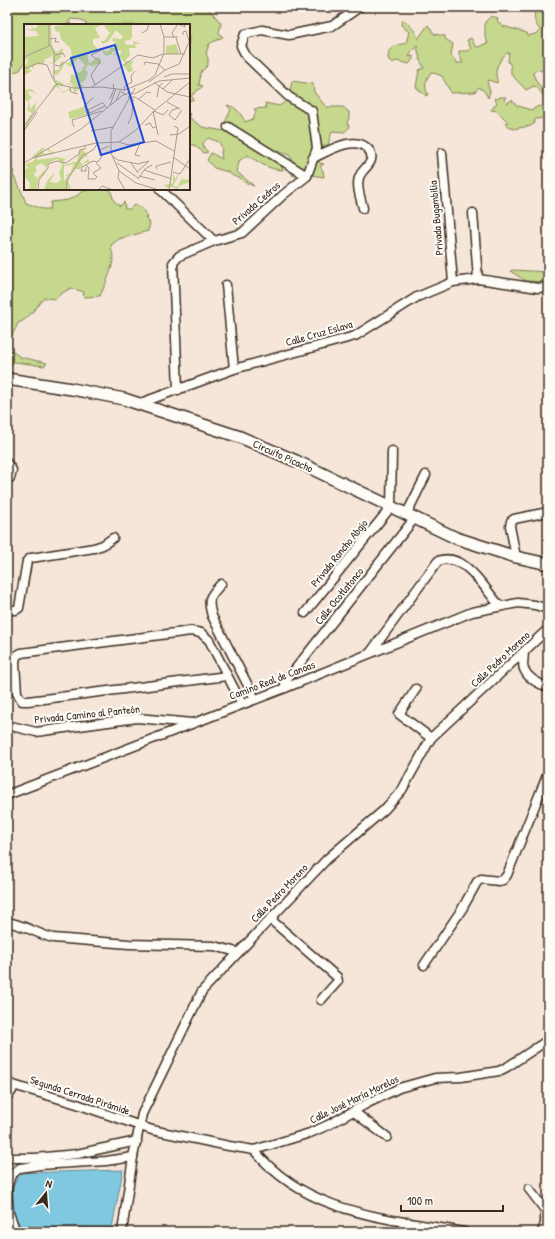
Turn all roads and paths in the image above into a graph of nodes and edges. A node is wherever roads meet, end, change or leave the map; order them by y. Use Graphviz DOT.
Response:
graph roads {
  1 [pos="360,7"];
  2 [pos="228,127"];
  3 [pos="442,153"];
  4 [pos="313,158"];
  5 [pos="307,176"];
  6 [pos="161,190"];
  7 [pos="363,208"];
  8 [pos="473,213"];
  9 [pos="214,241"];
  10 [pos="478,279"];
  11 [pos="453,282"];
  12 [pos="226,285"];
  13 [pos="548,287"];
  14 [pos="234,369"];
  15 [pos="7,379"];
  16 [pos="178,390"];
  17 [pos="138,404"];
  18 [pos="392,450"];
  19 [pos="7,463"];
  20 [pos="426,475"];
  21 [pos="7,480"];
  22 [pos="391,507"];
  23 [pos="548,512"];
  24 [pos="410,517"];
  25 [pos="113,538"];
  26 [pos="516,557"];
  27 [pos="548,564"];
  28 [pos="221,584"];
  29 [pos="500,606"];
  30 [pos="548,609"];
  31 [pos="7,610"];
  32 [pos="305,613"];
  33 [pos="548,629"];
  34 [pos="524,652"];
  35 [pos="370,653"];
  36 [pos="228,676"];
  37 [pos="548,687"];
  38 [pos="285,688"];
  39 [pos="416,689"];
  40 [pos="255,699"];
  41 [pos="242,704"];
  42 [pos="195,723"];
  43 [pos="7,724"];
  44 [pos="431,738"];
  45 [pos="548,773"];
  46 [pos="7,795"];
  47 [pos="270,919"];
  48 [pos="7,922"];
  49 [pos="237,952"];
  50 [pos="424,965"];
  51 [pos="321,1000"];
  52 [pos="548,1041"];
  53 [pos="10,1083"];
  54 [pos="7,1096"];
  55 [pos="354,1112"];
  56 [pos="140,1126"];
  57 [pos="387,1137"];
  58 [pos="137,1141"];
  59 [pos="254,1150"];
  60 [pos="133,1157"];
  61 [pos="7,1158"];
  62 [pos="529,1189"];
  63 [pos="408,1222"];
  64 [pos="16,1232"];
  65 [pos="122,1232"];
  66 [pos="399,1232"];
  67 [pos="464,1232"];
  68 [pos="542,1232"];
  1 -- 4 [label="street"];
  2 -- 5 [label="street"];
  3 -- 11 [label="street, Privada Bugambilia"];
  4 -- 5 [label="street"];
  4 -- 7 [label="street"];
  5 -- 9 [label="street, Privada Cedros"];
  6 -- 9 [label="street"];
  8 -- 10 [label="street"];
  9 -- 16 [label="street, Privada Cedros"];
  10 -- 11 [label="street, Calle Cruz Eslava"];
  10 -- 13 [label="street, Calle Cruz Eslava"];
  11 -- 14 [label="street, Calle Cruz Eslava"];
  12 -- 14 [label="street"];
  14 -- 16 [label="street, Calle Cruz Eslava"];
  15 -- 17 [label="main road, Circuito Picacho"];
  16 -- 17 [label="street, Calle Cruz Eslava"];
  17 -- 22 [label="main road, Circuito Picacho"];
  18 -- 22 [label="street"];
  19 -- 21 [label="street"];
  20 -- 24 [label="street, Calle Ocotlatonco"];
  22 -- 24 [label="main road, Circuito Picacho"];
  22 -- 32 [label="street, Privada Rancho Abajo"];
  23 -- 26 [label="street"];
  24 -- 26 [label="main road, Circuito Picacho"];
  24 -- 38 [label="street, Calle Ocotlatonco"];
  25 -- 31 [label="street"];
  26 -- 27 [label="main road, Circuito Picacho"];
  28 -- 40 [label="street"];
  29 -- 30 [label="street, Camino Real de Canoas"];
  29 -- 35 [label="street, Camino Real de Canoas"];
  29 -- 35 [label="street"];
  33 -- 34 [label="street, Calle Pedro Moreno"];
  34 -- 37 [label="street"];
  34 -- 44 [label="street, Calle Pedro Moreno"];
  35 -- 38 [label="street, Camino Real de Canoas"];
  36 -- 36 [label="street"];
  36 -- 41 [label="street"];
  38 -- 40 [label="street, Camino Real de Canoas"];
  39 -- 44 [label="street"];
  40 -- 41 [label="street, Camino Real de Canoas"];
  41 -- 42 [label="street, Camino Real de Canoas"];
  42 -- 43 [label="street, Privada Camino al Panteón"];
  42 -- 46 [label="street, Camino Real de Canoas"];
  44 -- 47 [label="street, Calle Pedro Moreno"];
  45 -- 50 [label="street"];
  47 -- 49 [label="street, Calle Pedro Moreno"];
  47 -- 51 [label="street"];
  48 -- 49 [label="street"];
  49 -- 56 [label="street, Calle Pedro Moreno"];
  52 -- 55 [label="street, Calle José María Morelos"];
  53 -- 54 [label="street"];
  53 -- 56 [label="street, Segunda Cerrada Pirámide"];
  55 -- 57 [label="street"];
  55 -- 59 [label="street, Calle José María Morelos"];
  56 -- 58 [label="street, Calle Pedro Moreno"];
  56 -- 59 [label="street, Calle José María Morelos"];
  58 -- 60 [label="street, Calle Pedro Moreno"];
  58 -- 61 [label="street"];
  59 -- 63 [label="street"];
  60 -- 64 [label="street"];
  60 -- 65 [label="street, Calle Pedro Moreno"];
  62 -- 68 [label="street"];
  63 -- 66 [label="street"];
  63 -- 67 [label="street"];
}
